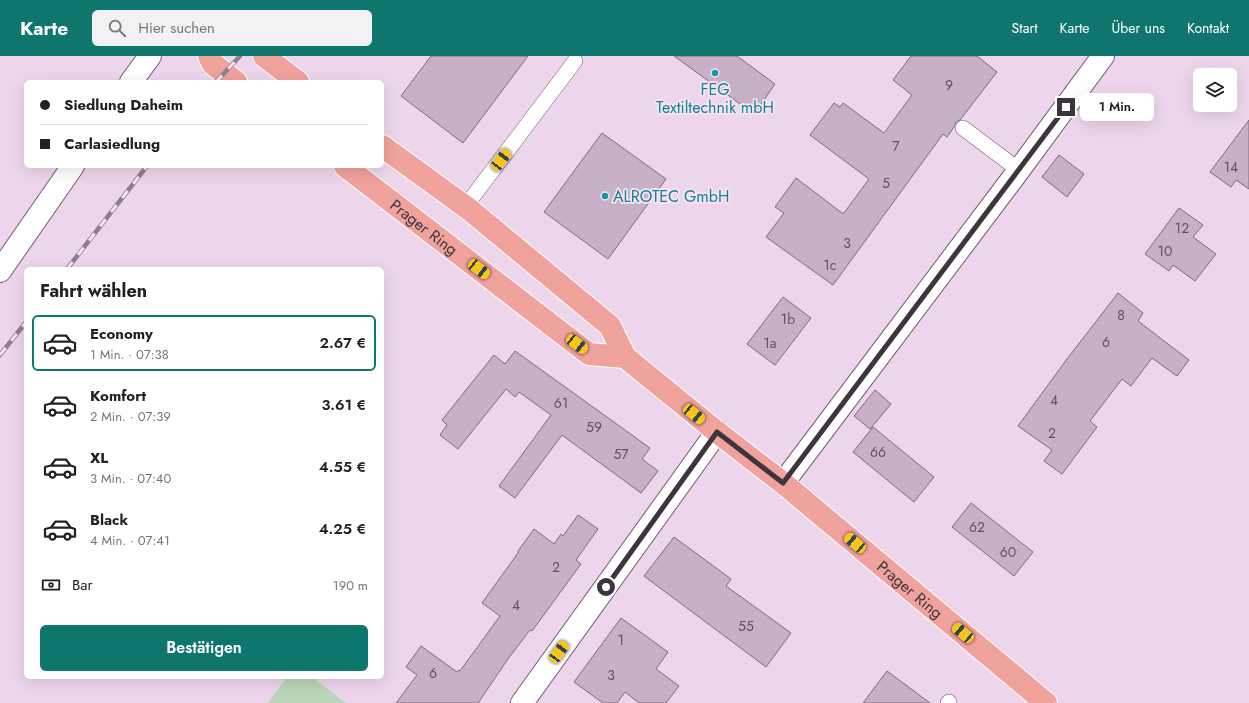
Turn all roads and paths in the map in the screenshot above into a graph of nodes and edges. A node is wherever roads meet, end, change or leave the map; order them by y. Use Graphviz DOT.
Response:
graph roads {
  1 [pos="150,56"];
  2 [pos="209,56"];
  3 [pos="264,56"];
  4 [pos="1103,56"];
  5 [pos="575,61"];
  6 [pos="132,80"];
  7 [pos="233,80"];
  8 [pos="295,80"];
  9 [pos="963,128"];
  10 [pos="384,147"];
  11 [pos="72,168"];
  12 [pos="348,168"];
  13 [pos="1019,170"];
  14 [pos="465,207"];
  15 [pos="0,272"];
  16 [pos="625,357"];
  17 [pos="717,432"];
  18 [pos="783,483"];
  19 [pos="522,703"];
  20 [pos="1046,703"];
  1 -- 6 [label="street"];
  2 -- 7 [label="main road"];
  3 -- 8 [label="main road"];
  4 -- 13 [label="street"];
  5 -- 14 [label="lane"];
  9 -- 13 [label="lane"];
  10 -- 14 [label="main road, Prager Ring"];
  11 -- 15 [label="street"];
  12 -- 16 [label="main road, Prager Ring"];
  13 -- 18 [label="street"];
  14 -- 16 [label="main road, Prager Ring"];
  16 -- 17 [label="main road, Prager Ring"];
  17 -- 18 [label="main road, Prager Ring"];
  17 -- 19 [label="street"];
  18 -- 20 [label="main road, Prager Ring"];
}
